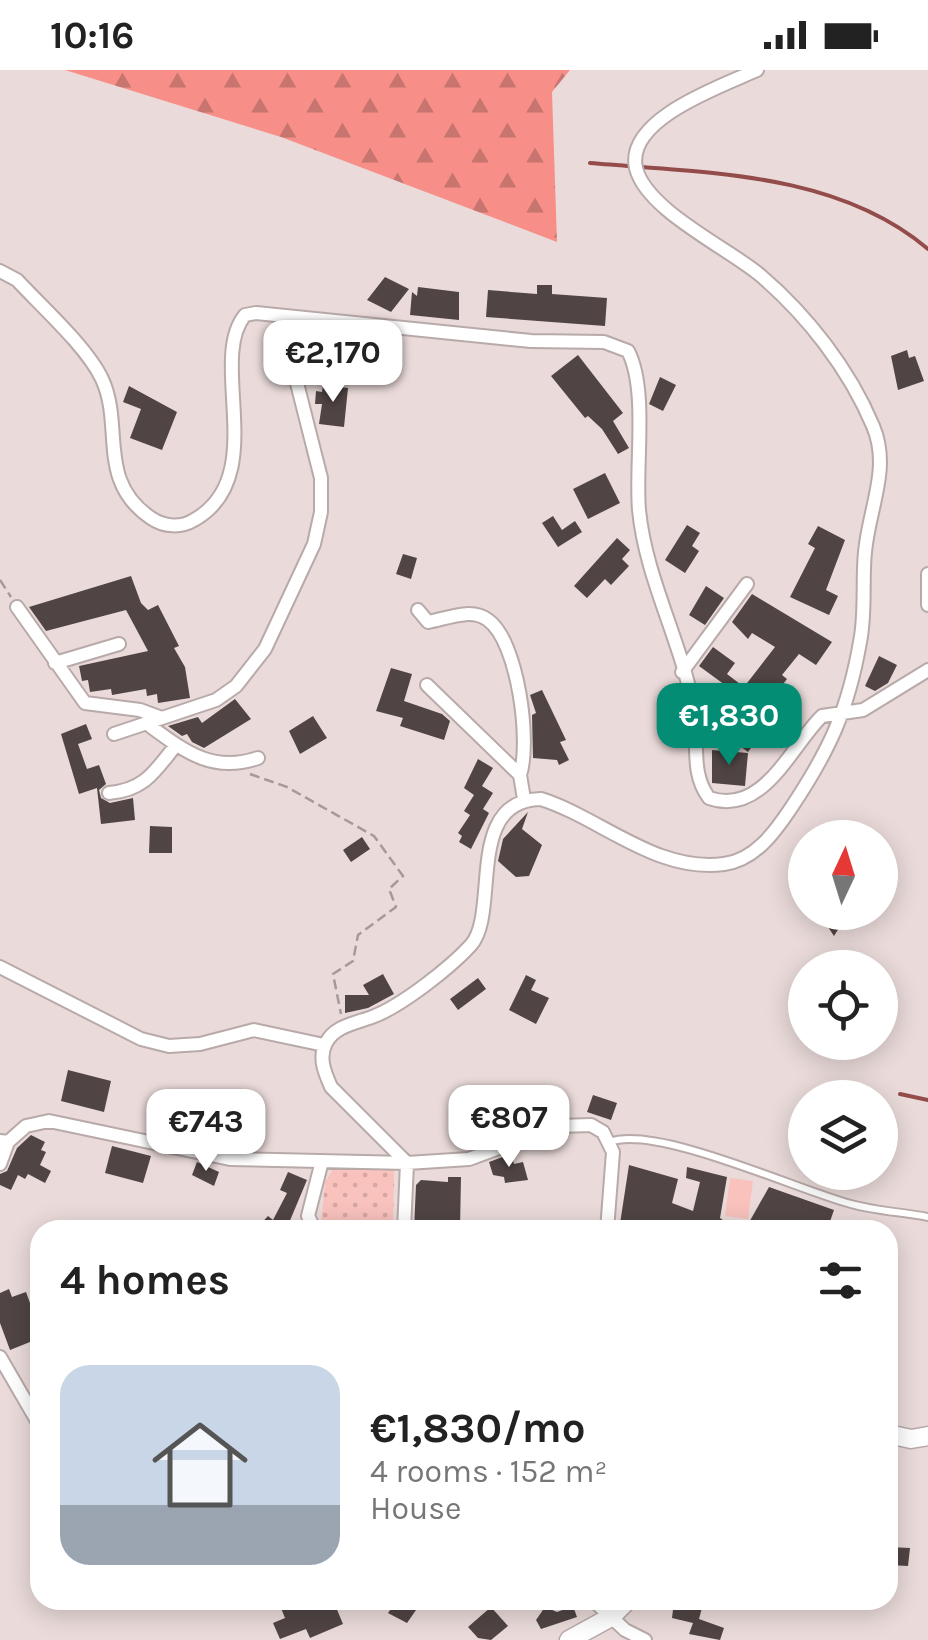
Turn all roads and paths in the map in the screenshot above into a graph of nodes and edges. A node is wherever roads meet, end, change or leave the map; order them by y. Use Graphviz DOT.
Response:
graph roads {
  1 [pos="757,70"];
  2 [pos="0,271"];
  3 [pos="280,316"];
  4 [pos="928,574"];
  5 [pos="0,580"];
  6 [pos="747,584"];
  7 [pos="928,606"];
  8 [pos="17,607"];
  9 [pos="418,610"];
  10 [pos="119,644"];
  11 [pos="55,663"];
  12 [pos="928,670"];
  13 [pos="682,672"];
  14 [pos="427,685"];
  15 [pos="843,711"];
  16 [pos="153,720"];
  17 [pos="114,734"];
  18 [pos="176,745"];
  19 [pos="258,758"];
  20 [pos="230,766"];
  21 [pos="520,775"];
  22 [pos="109,793"];
  23 [pos="524,799"];
  24 [pos="0,967"];
  25 [pos="346,1026"];
  26 [pos="324,1045"];
  27 [pos="4,1142"];
  28 [pos="610,1142"];
  29 [pos="322,1161"];
  30 [pos="407,1163"];
  31 [pos="0,1164"];
  32 [pos="928,1218"];
  33 [pos="310,1220"];
  34 [pos="404,1220"];
  35 [pos="606,1220"];
  36 [pos="0,1357"];
  37 [pos="30,1409"];
  38 [pos="928,1436"];
  39 [pos="898,1438"];
  40 [pos="603,1610"];
  41 [pos="619,1610"];
  42 [pos="611,1618"];
  43 [pos="569,1640"];
  44 [pos="645,1640"];
  1 -- 15 [label="street"];
  2 -- 3 [label="street"];
  3 -- 13 [label="street"];
  3 -- 16 [label="street"];
  4 -- 7 [label="street"];
  5 -- 8 [label="path"];
  6 -- 13 [label="street"];
  8 -- 11 [label="street"];
  9 -- 21 [label="street"];
  10 -- 11 [label="street"];
  11 -- 16 [label="street"];
  12 -- 15 [label="street"];
  13 -- 15 [label="street"];
  14 -- 21 [label="street"];
  15 -- 23 [label="street"];
  16 -- 17 [label="street"];
  16 -- 18 [label="street"];
  18 -- 20 [label="street"];
  18 -- 22 [label="street"];
  19 -- 20 [label="street"];
  20 -- 25 [label="path"];
  21 -- 23 [label="street"];
  23 -- 25 [label="street"];
  24 -- 26 [label="street"];
  25 -- 26 [label="street"];
  26 -- 30 [label="street"];
  27 -- 29 [label="street"];
  27 -- 31 [label="street"];
  28 -- 30 [label="street"];
  28 -- 32 [label="lane"];
  28 -- 35 [label="street"];
  29 -- 30 [label="street"];
  29 -- 33 [label="street"];
  30 -- 34 [label="street"];
  36 -- 37 [label="street"];
  38 -- 39 [label="main road"];
  40 -- 42 [label="street"];
  41 -- 42 [label="main road"];
  42 -- 43 [label="main road"];
  42 -- 44 [label="street"];
}
